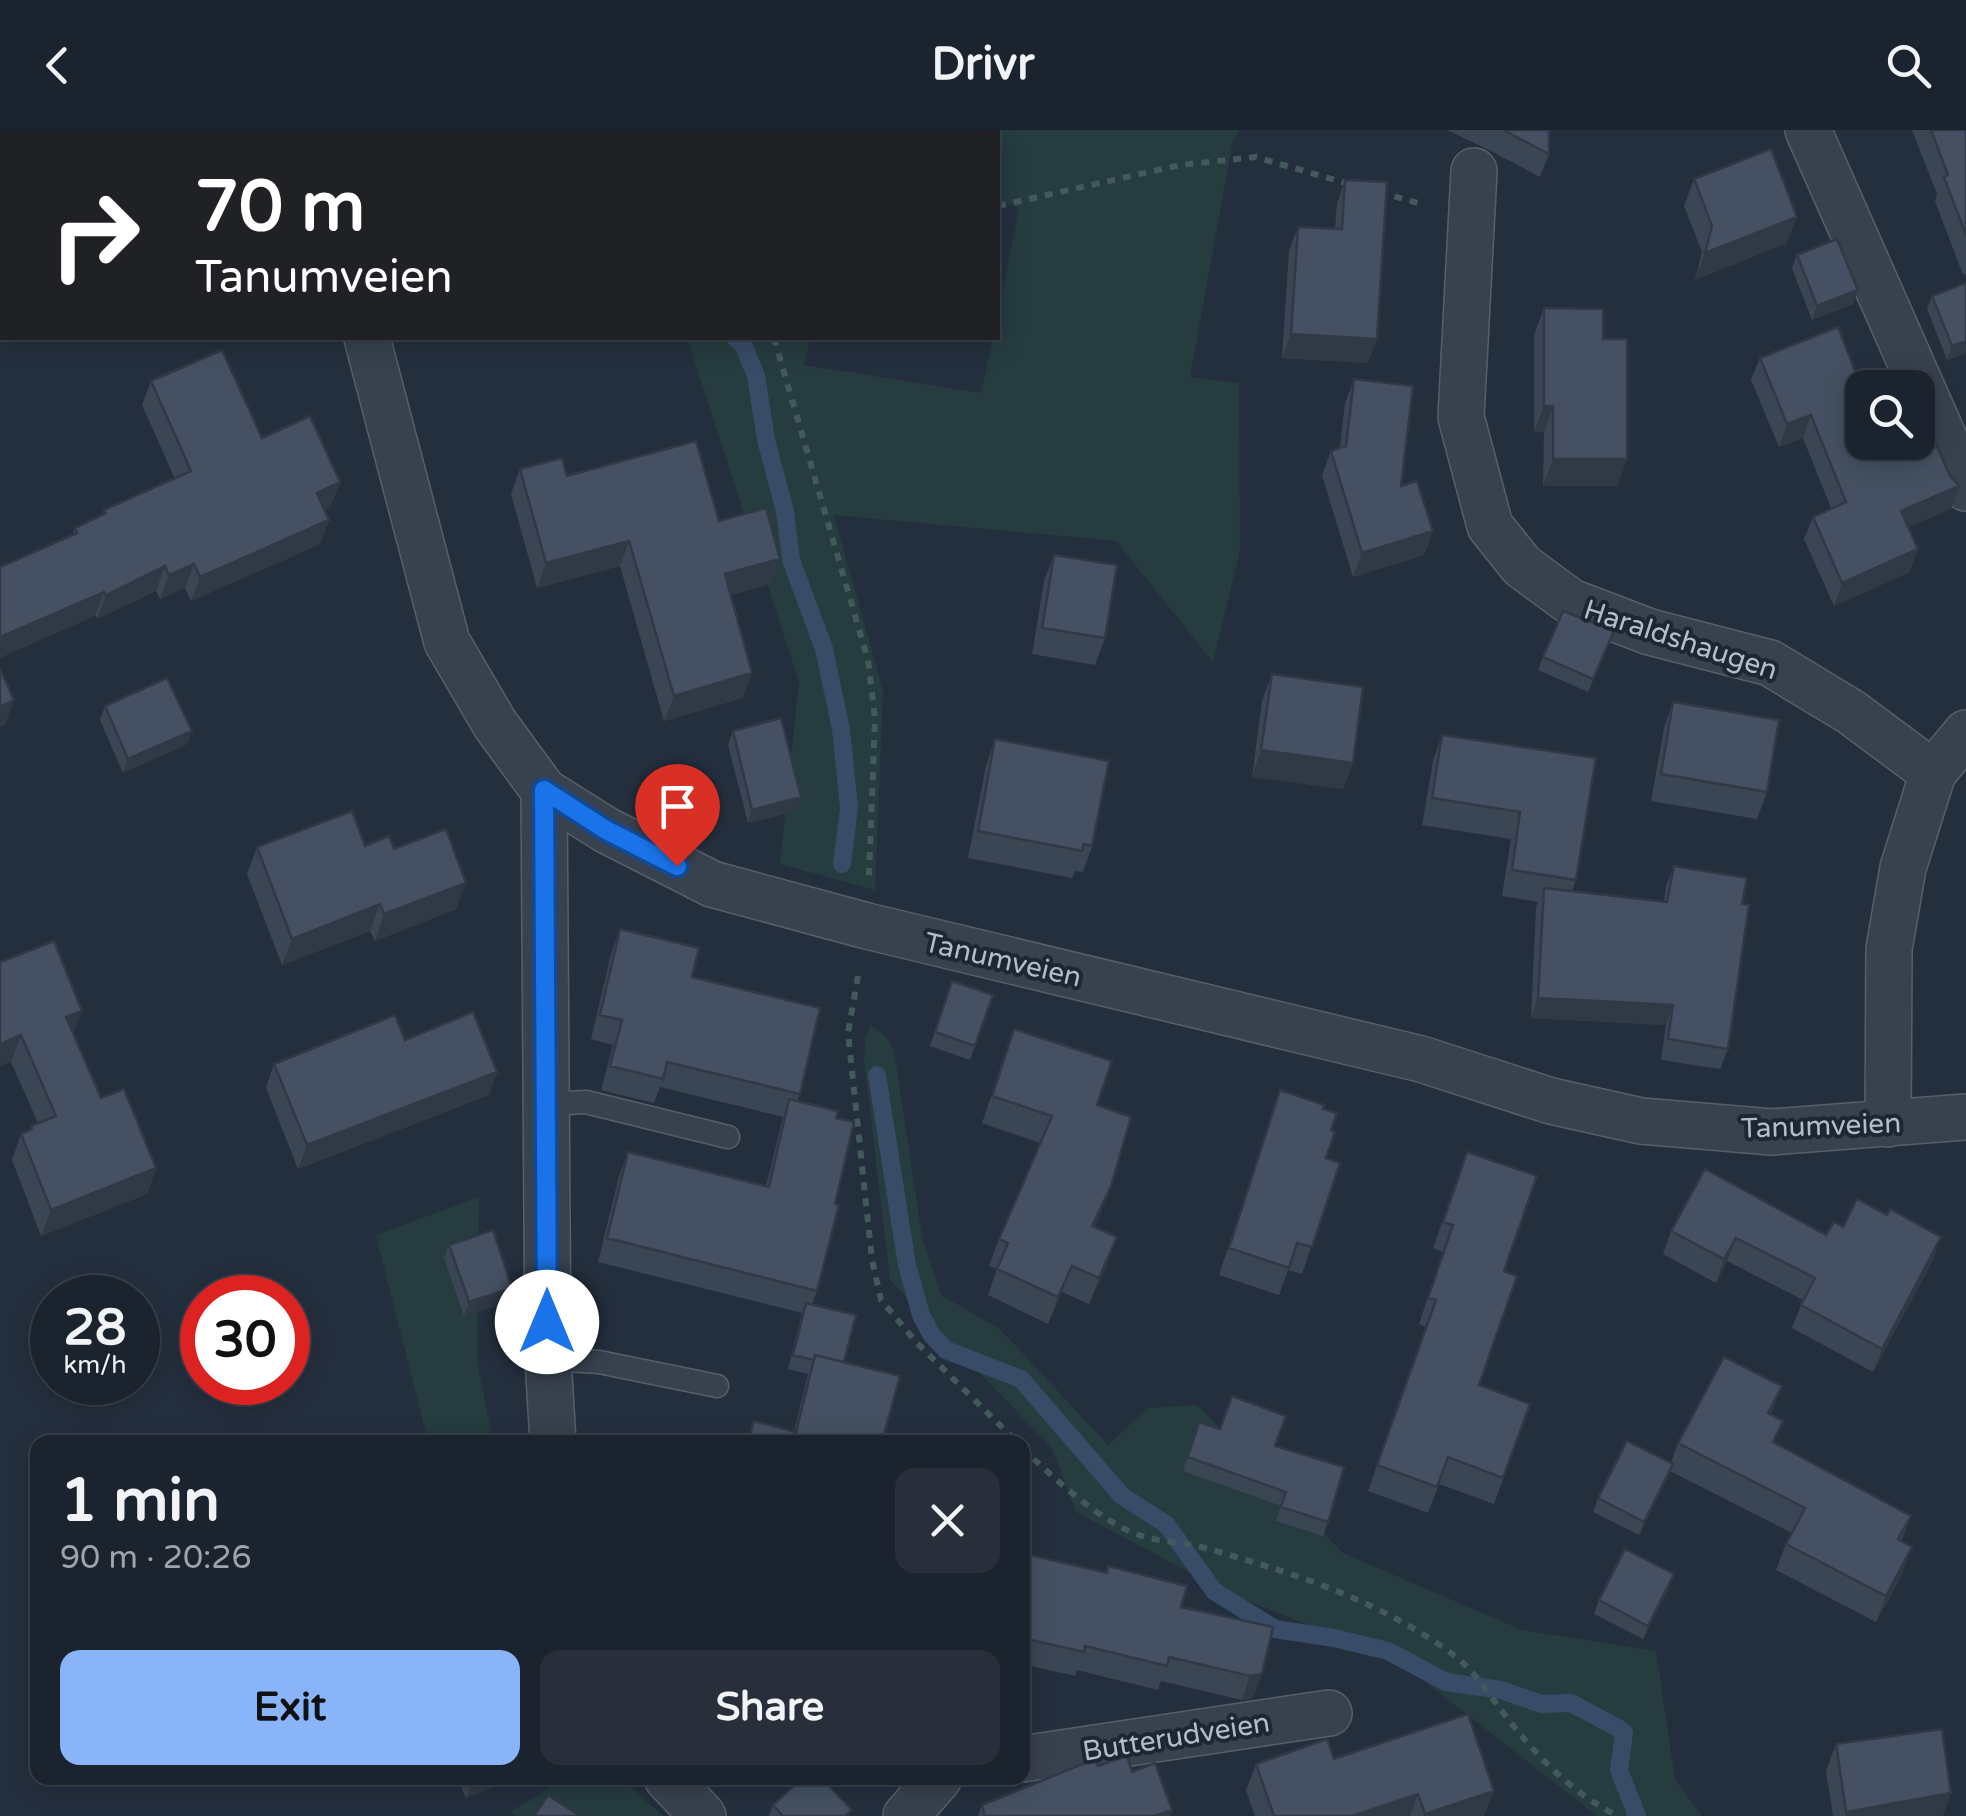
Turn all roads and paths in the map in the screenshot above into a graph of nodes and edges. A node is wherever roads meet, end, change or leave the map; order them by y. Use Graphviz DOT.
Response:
graph roads {
  1 [pos="1808,130"];
  2 [pos="1474,170"];
  3 [pos="1000,206"];
  4 [pos="1470,218"];
  5 [pos="368,340"];
  6 [pos="1966,488"];
  7 [pos="1966,733"];
  8 [pos="1932,773"];
  9 [pos="544,790"];
  10 [pos="546,1104"];
  11 [pos="1966,1117"];
  12 [pos="1888,1124"];
  13 [pos="728,1136"];
  14 [pos="548,1359"];
  15 [pos="717,1386"];
  16 [pos="553,1435"];
  17 [pos="1030,1455"];
  18 [pos="1329,1712"];
  19 [pos="1030,1758"];
  20 [pos="673,1785"];
  21 [pos="933,1785"];
  22 [pos="703,1816"];
  23 [pos="906,1816"];
  24 [pos="1618,1816"];
  1 -- 6 [label="street"];
  2 -- 4 [label="street, Haraldshaugen"];
  3 -- 4 [label="path"];
  4 -- 8 [label="street, Haraldshaugen"];
  5 -- 9 [label="street, Tanumveien"];
  7 -- 8 [label="street"];
  8 -- 12 [label="street"];
  9 -- 10 [label="street"];
  9 -- 12 [label="street, Tanumveien"];
  10 -- 13 [label="lane"];
  10 -- 14 [label="street"];
  11 -- 12 [label="street, Tanumveien"];
  14 -- 15 [label="lane"];
  14 -- 16 [label="street"];
  17 -- 24 [label="path"];
  18 -- 19 [label="street, Butterudveien"];
  20 -- 22 [label="street"];
  21 -- 23 [label="street"];
}
